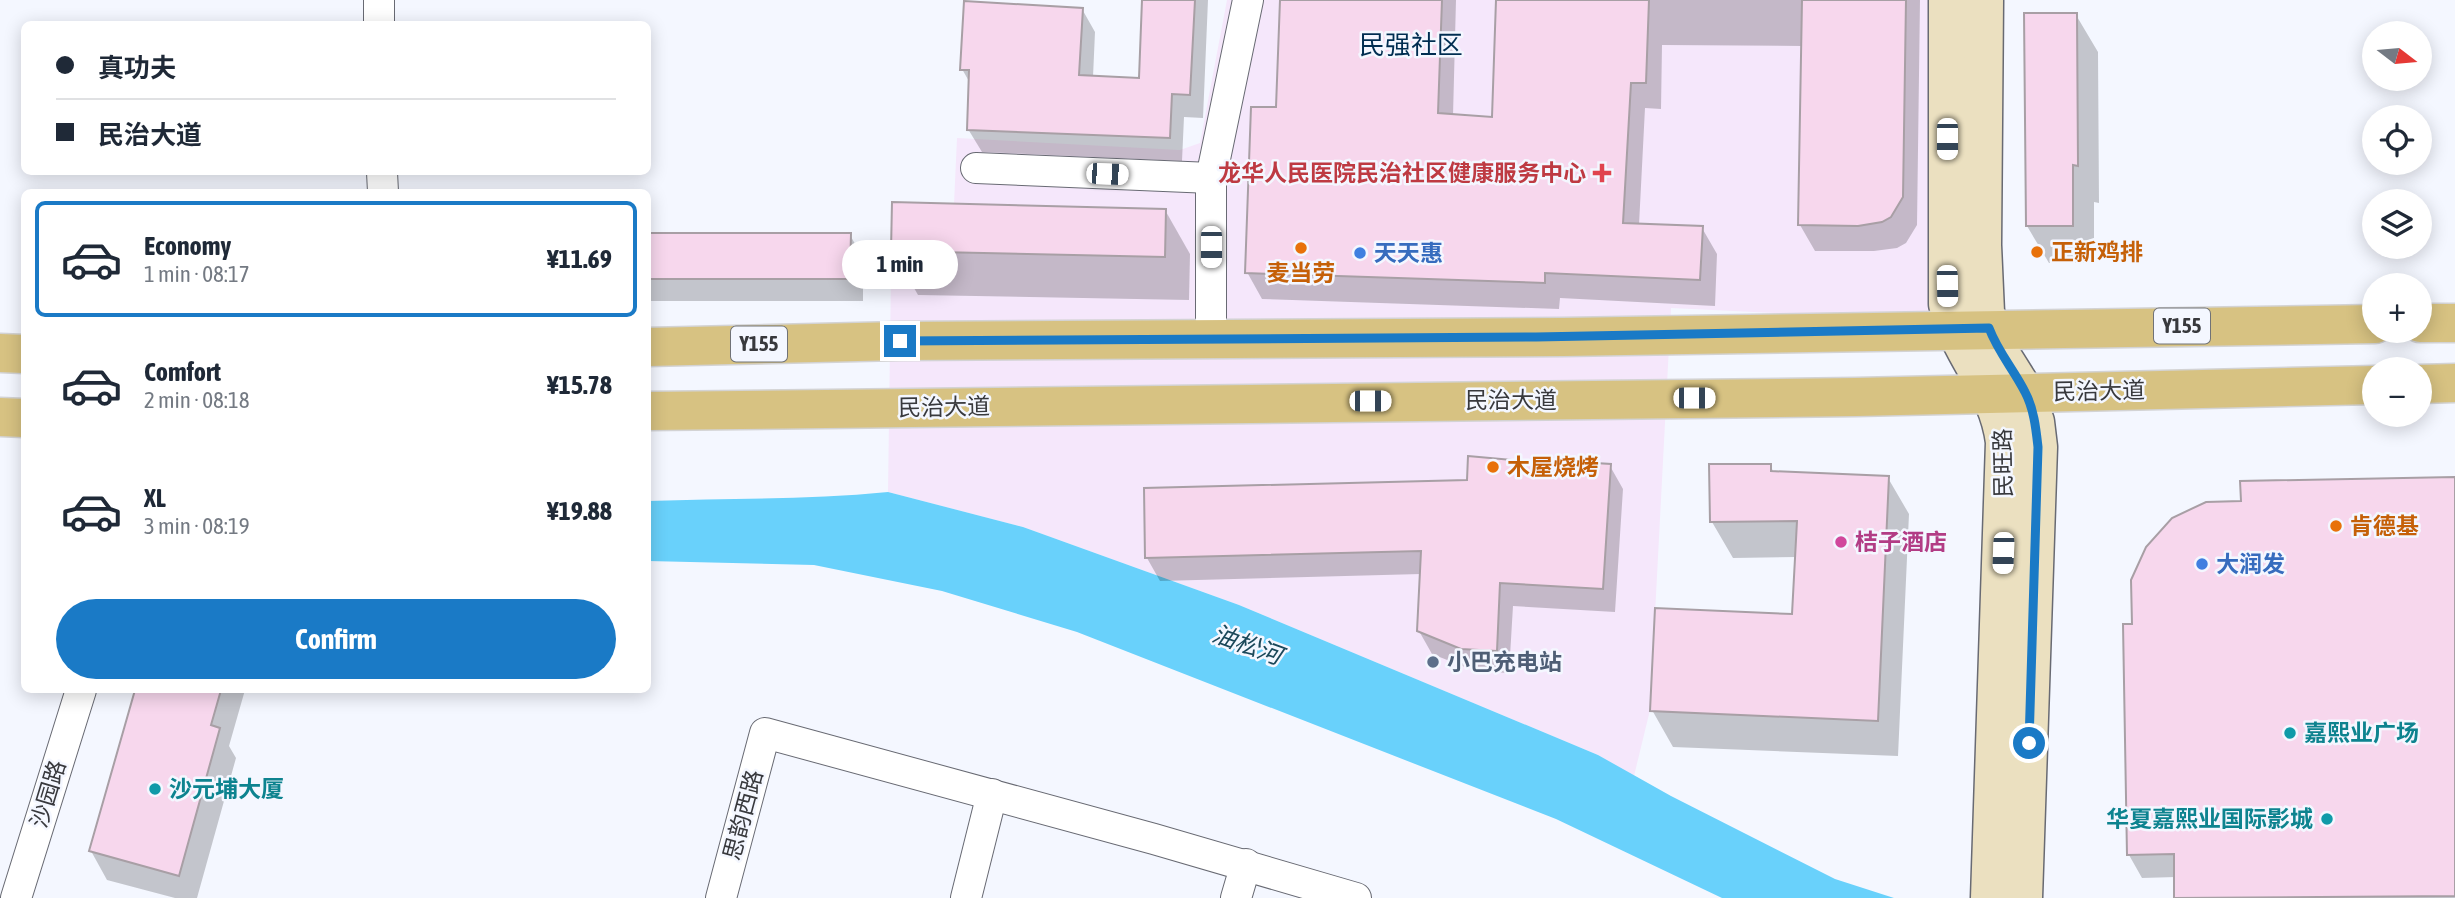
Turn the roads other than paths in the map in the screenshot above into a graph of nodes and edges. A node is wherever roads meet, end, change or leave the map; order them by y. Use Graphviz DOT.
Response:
graph roads {
  1 [pos="379,0"];
  2 [pos="1248,0"];
  3 [pos="1948,0"];
  4 [pos="1984,0"];
  5 [pos="379,21"];
  6 [pos="976,168"];
  7 [pos="1211,178"];
  8 [pos="2432,323"];
  9 [pos="2455,323"];
  10 [pos="2362,324"];
  11 [pos="1972,328"];
  12 [pos="1211,340"];
  13 [pos="651,348"];
  14 [pos="0,353"];
  15 [pos="21,354"];
  16 [pos="2455,383"];
  17 [pos="2432,384"];
  18 [pos="2362,385"];
  19 [pos="2009,393"];
  20 [pos="651,411"];
  21 [pos="0,417"];
  22 [pos="21,418"];
  23 [pos="80,693"];
  24 [pos="992,794"];
  25 [pos="1245,864"];
  26 [pos="16,898"];
  27 [pos="721,898"];
  28 [pos="966,898"];
  29 [pos="1236,898"];
  30 [pos="1356,898"];
  31 [pos="1990,898"];
  32 [pos="2023,898"];
  1 -- 5 [label="street"];
  2 -- 7 [label="street"];
  3 -- 11 [label="main road, 民旺路"];
  4 -- 11 [label="main road, 民旺路"];
  6 -- 7 [label="street"];
  7 -- 12 [label="street"];
  8 -- 9 [label="main road"];
  10 -- 11 [label="main road, Y155"];
  11 -- 12 [label="main road, Y155"];
  11 -- 19 [label="main road, 民旺路"];
  12 -- 13 [label="main road, Y155"];
  14 -- 15 [label="main road"];
  16 -- 17 [label="main road"];
  18 -- 19 [label="main road, 民治大道"];
  19 -- 20 [label="main road, 民治大道"];
  19 -- 31 [label="main road, 民旺路"];
  19 -- 32 [label="main road, 民旺路"];
  21 -- 22 [label="main road"];
  23 -- 26 [label="street, 沙园路"];
  24 -- 25 [label="street"];
  24 -- 27 [label="street, 思韵西路"];
  24 -- 28 [label="street"];
  25 -- 29 [label="street"];
  25 -- 30 [label="street"];
}
